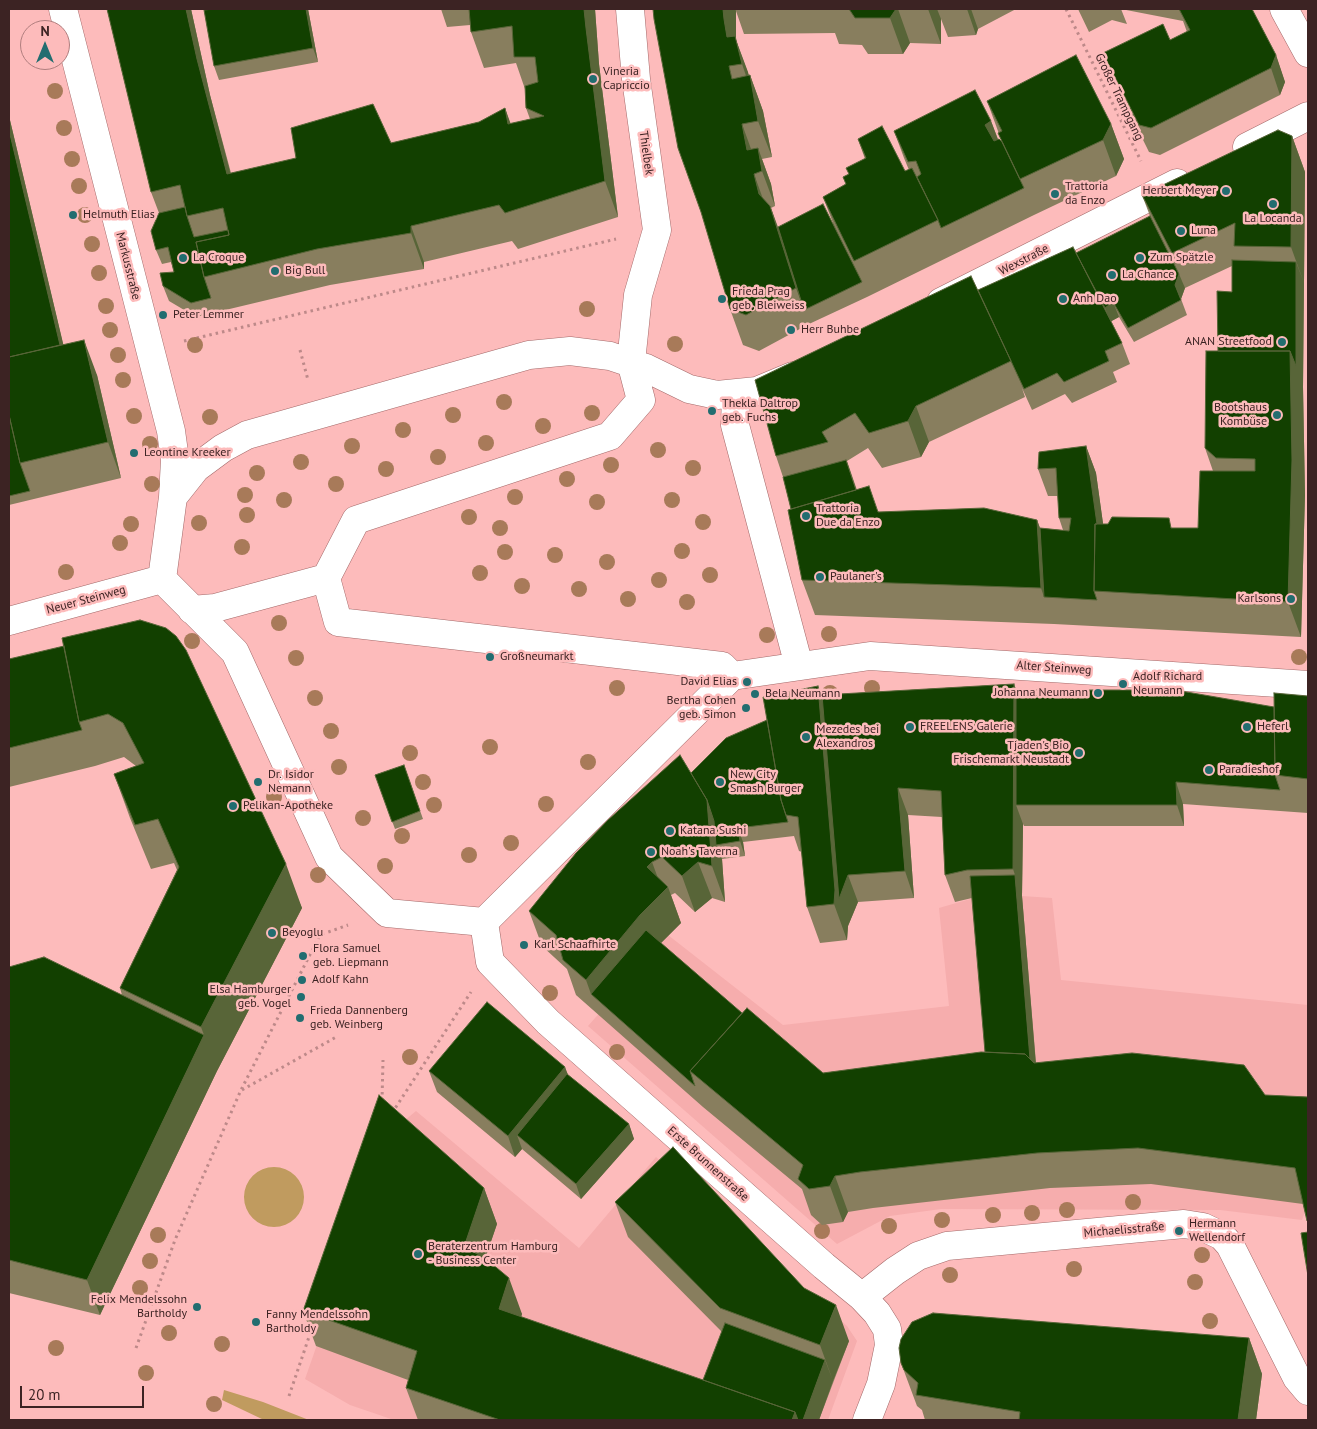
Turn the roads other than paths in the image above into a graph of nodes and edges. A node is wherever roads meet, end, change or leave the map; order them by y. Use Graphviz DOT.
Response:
graph roads {
  1 [pos="63,9"];
  2 [pos="630,9"];
  3 [pos="1284,9"];
  4 [pos="1308,52"];
  5 [pos="1308,116"];
  6 [pos="1224,159"];
  7 [pos="1198,172"];
  8 [pos="918,313"];
  9 [pos="632,362"];
  10 [pos="812,366"];
  11 [pos="736,394"];
  12 [pos="174,497"];
  13 [pos="326,578"];
  14 [pos="162,579"];
  15 [pos="192,610"];
  16 [pos="9,620"];
  17 [pos="799,666"];
  18 [pos="732,676"];
  19 [pos="1308,685"];
  20 [pos="484,922"];
  21 [pos="862,1297"];
  22 [pos="1308,1391"];
  23 [pos="867,1420"];
  1 -- 12 [label="street, Markusstraße"];
  2 -- 9 [label="street, Thielbek"];
  3 -- 4 [label="street"];
  5 -- 6 [label="street"];
  7 -- 8 [label="street, Wexstraße"];
  9 -- 11 [label="street"];
  9 -- 12 [label="street"];
  9 -- 13 [label="street"];
  10 -- 11 [label="street"];
  11 -- 17 [label="street"];
  12 -- 14 [label="street"];
  13 -- 15 [label="street"];
  13 -- 18 [label="street"];
  14 -- 15 [label="street"];
  14 -- 16 [label="street, Neuer Steinweg"];
  15 -- 20 [label="street"];
  17 -- 18 [label="street"];
  17 -- 19 [label="street, Alter Steinweg"];
  18 -- 20 [label="street"];
  20 -- 21 [label="street, Erste Brunnenstraße"];
  21 -- 22 [label="street, Michaelisstraße"];
  21 -- 23 [label="street, Erste Brunnenstraße"];
}
